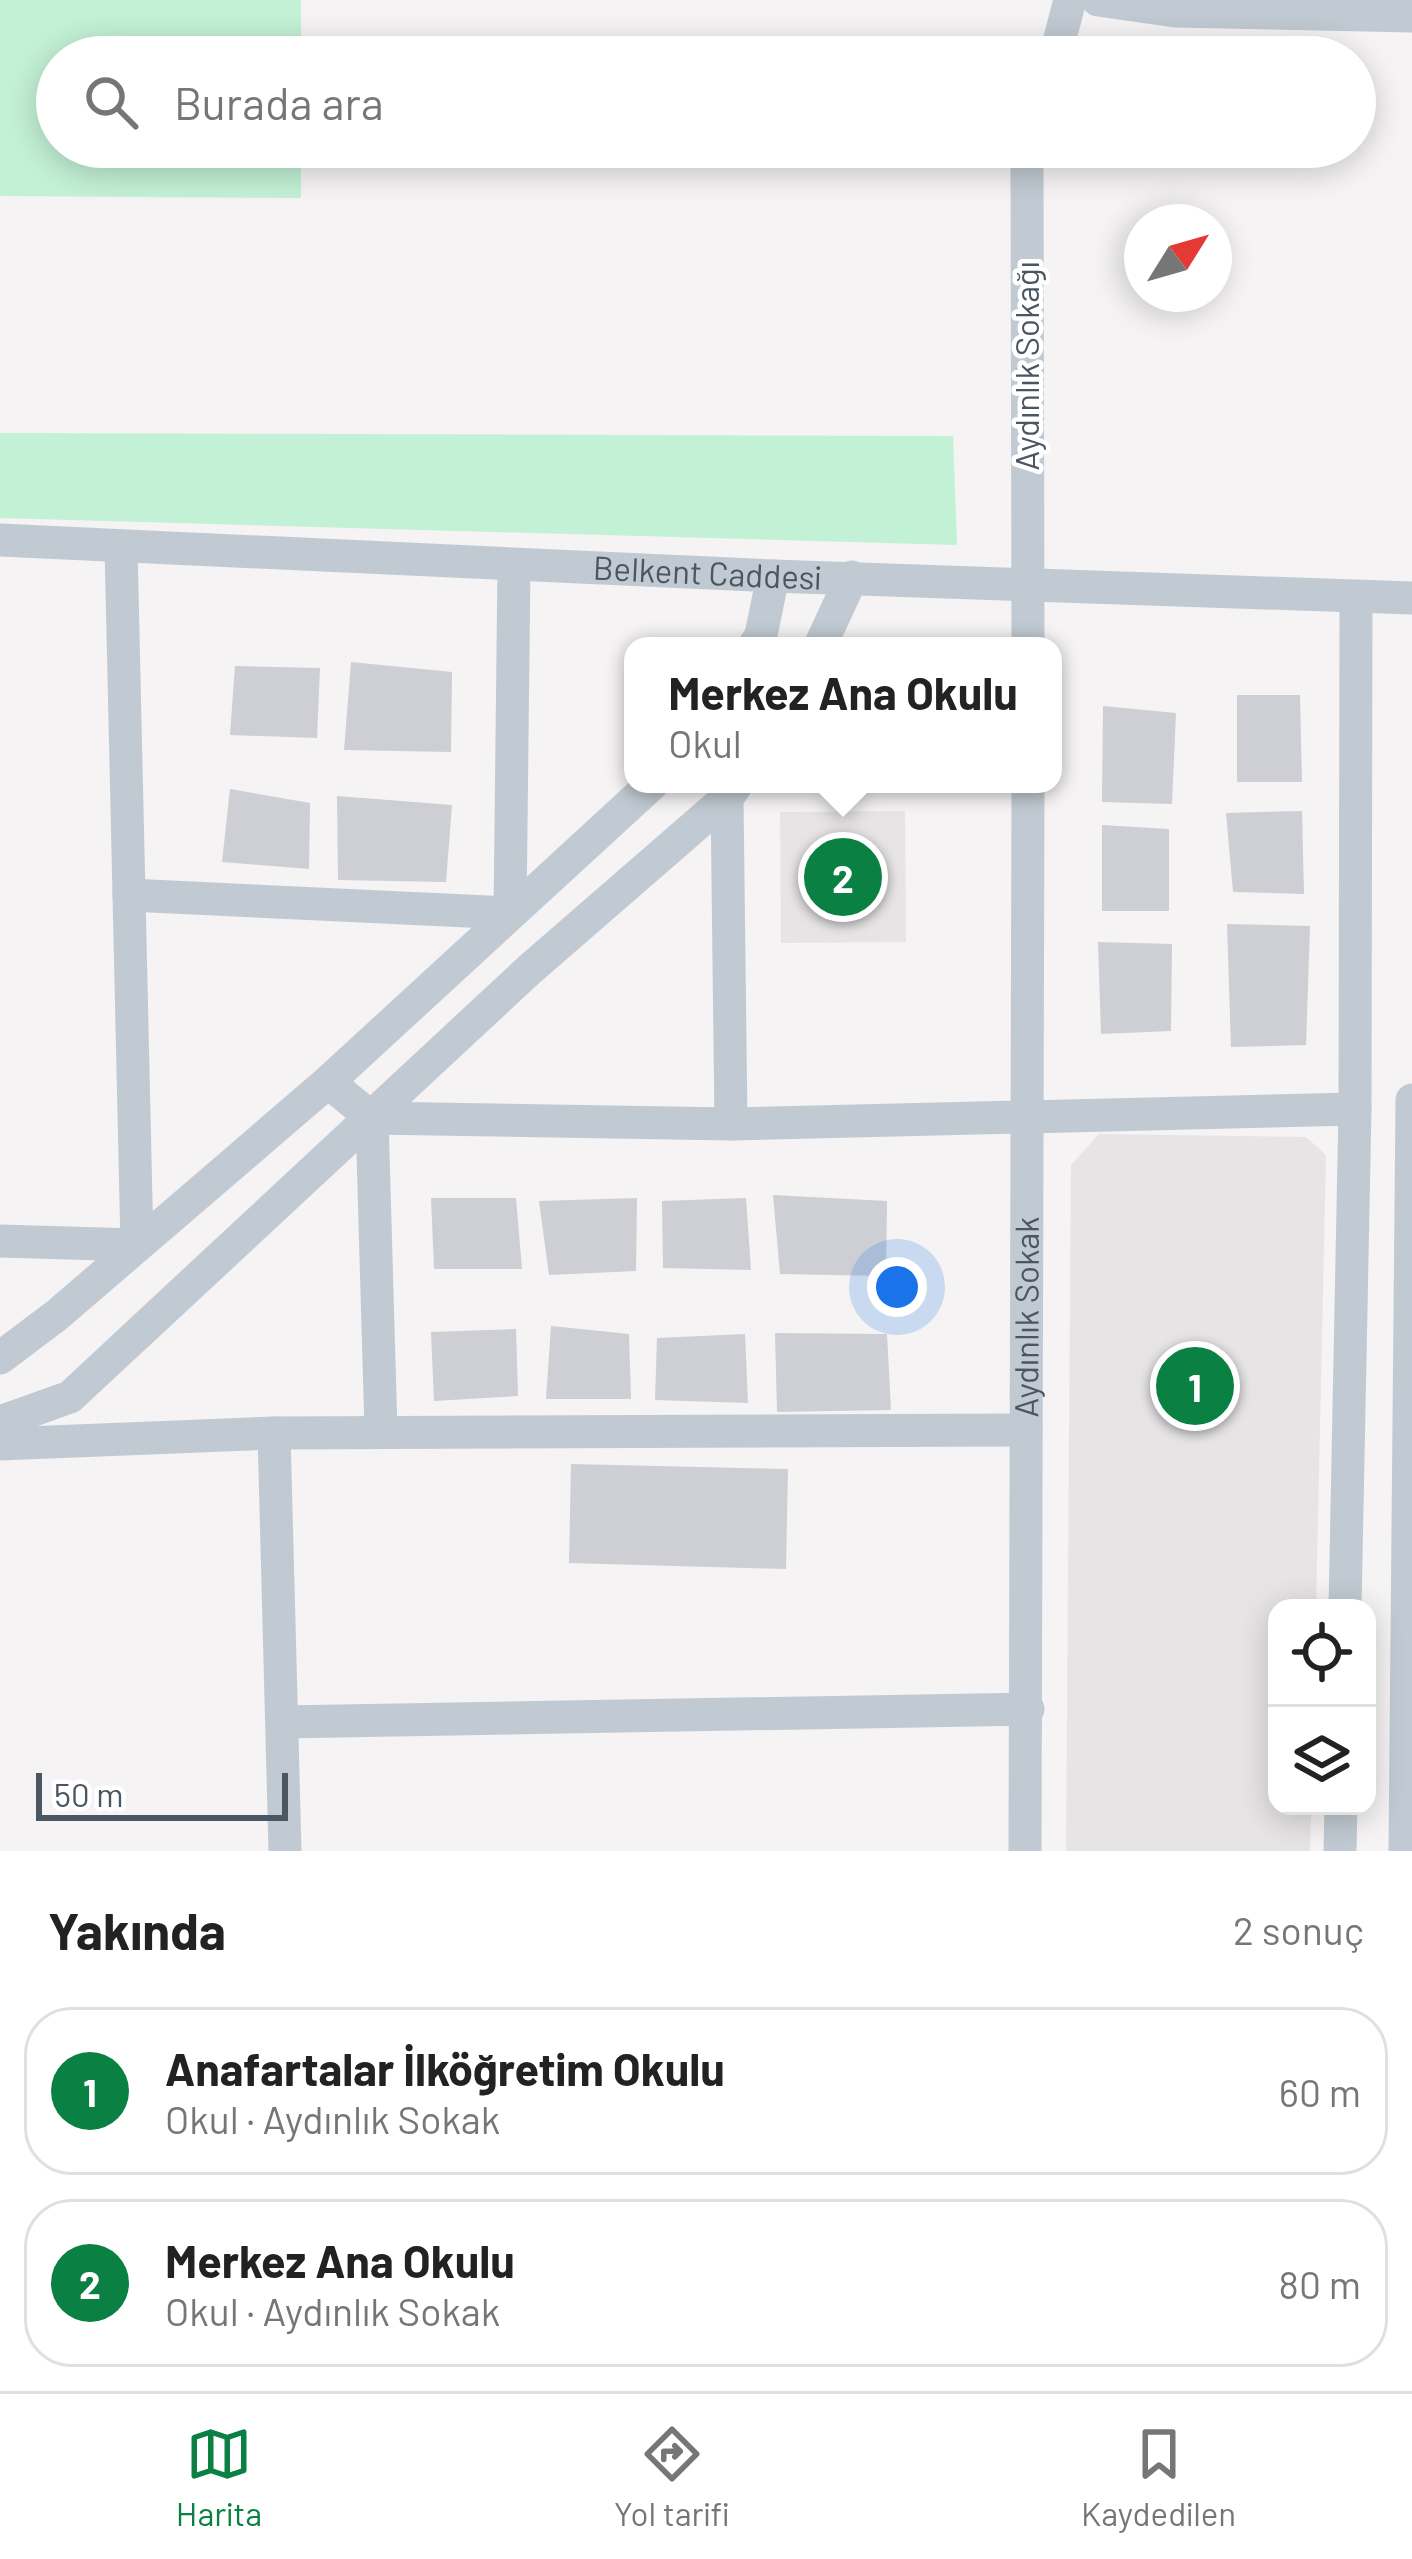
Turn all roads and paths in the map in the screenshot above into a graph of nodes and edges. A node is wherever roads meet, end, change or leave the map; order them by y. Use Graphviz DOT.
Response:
graph roads {
  1 [pos="1070,0"];
  2 [pos="1098,0"];
  3 [pos="1412,16"];
  4 [pos="1061,36"];
  5 [pos="1027,168"];
  6 [pos="0,540"];
  7 [pos="121,546"];
  8 [pos="514,565"];
  9 [pos="773,576"];
  10 [pos="852,578"];
  11 [pos="1029,586"];
  12 [pos="1356,597"];
  13 [pos="1412,598"];
  14 [pos="759,637"];
  15 [pos="824,637"];
  16 [pos="1028,637"];
  17 [pos="642,793"];
  18 [pos="730,793"];
  19 [pos="732,793"];
  20 [pos="1028,793"];
  21 [pos="129,895"];
  22 [pos="510,913"];
  23 [pos="328,1082"];
  24 [pos="1412,1100"];
  25 [pos="1355,1109"];
  26 [pos="1027,1116"];
  27 [pos="372,1118"];
  28 [pos="731,1124"];
  29 [pos="0,1241"];
  30 [pos="137,1245"];
  31 [pos="0,1358"];
  32 [pos="0,1422"];
  33 [pos="1026,1430"];
  34 [pos="381,1431"];
  35 [pos="274,1432"];
  36 [pos="0,1444"];
  37 [pos="1345,1599"];
  38 [pos="1028,1709"];
  39 [pos="283,1722"];
  40 [pos="1341,1815"];
  41 [pos="285,1851"];
  42 [pos="1025,1851"];
  43 [pos="1340,1851"];
  44 [pos="1405,1851"];
  1 -- 4 [label="street"];
  2 -- 3 [label="street"];
  5 -- 11 [label="street, Aydınlık Sokağı"];
  6 -- 7 [label="street, Belkent Caddesi"];
  7 -- 8 [label="street, Belkent Caddesi"];
  7 -- 21 [label="street"];
  8 -- 9 [label="street, Belkent Caddesi"];
  8 -- 22 [label="street"];
  9 -- 10 [label="street, Belkent Caddesi"];
  9 -- 14 [label="street"];
  10 -- 11 [label="street, Belkent Caddesi"];
  10 -- 15 [label="street"];
  11 -- 12 [label="street, Belkent Caddesi"];
  11 -- 16 [label="street"];
  12 -- 13 [label="street, Belkent Caddesi"];
  12 -- 25 [label="street"];
  17 -- 22 [label="street"];
  18 -- 27 [label="street"];
  19 -- 28 [label="street"];
  20 -- 26 [label="street, Aydınlık Sokak"];
  21 -- 22 [label="street"];
  21 -- 30 [label="street"];
  22 -- 23 [label="street"];
  23 -- 27 [label="street"];
  23 -- 30 [label="street"];
  24 -- 44 [label="street"];
  25 -- 26 [label="street"];
  25 -- 37 [label="street"];
  26 -- 28 [label="street"];
  26 -- 33 [label="street, Aydınlık Sokak"];
  27 -- 28 [label="street"];
  27 -- 32 [label="street"];
  27 -- 34 [label="street"];
  29 -- 30 [label="street"];
  30 -- 31 [label="street"];
  33 -- 34 [label="street"];
  33 -- 38 [label="street, Aydınlık Sokak"];
  34 -- 35 [label="street"];
  35 -- 36 [label="street"];
  35 -- 39 [label="street"];
  38 -- 39 [label="street"];
  38 -- 42 [label="street, Aydınlık Sokak"];
  39 -- 41 [label="street"];
  40 -- 43 [label="street"];
}
